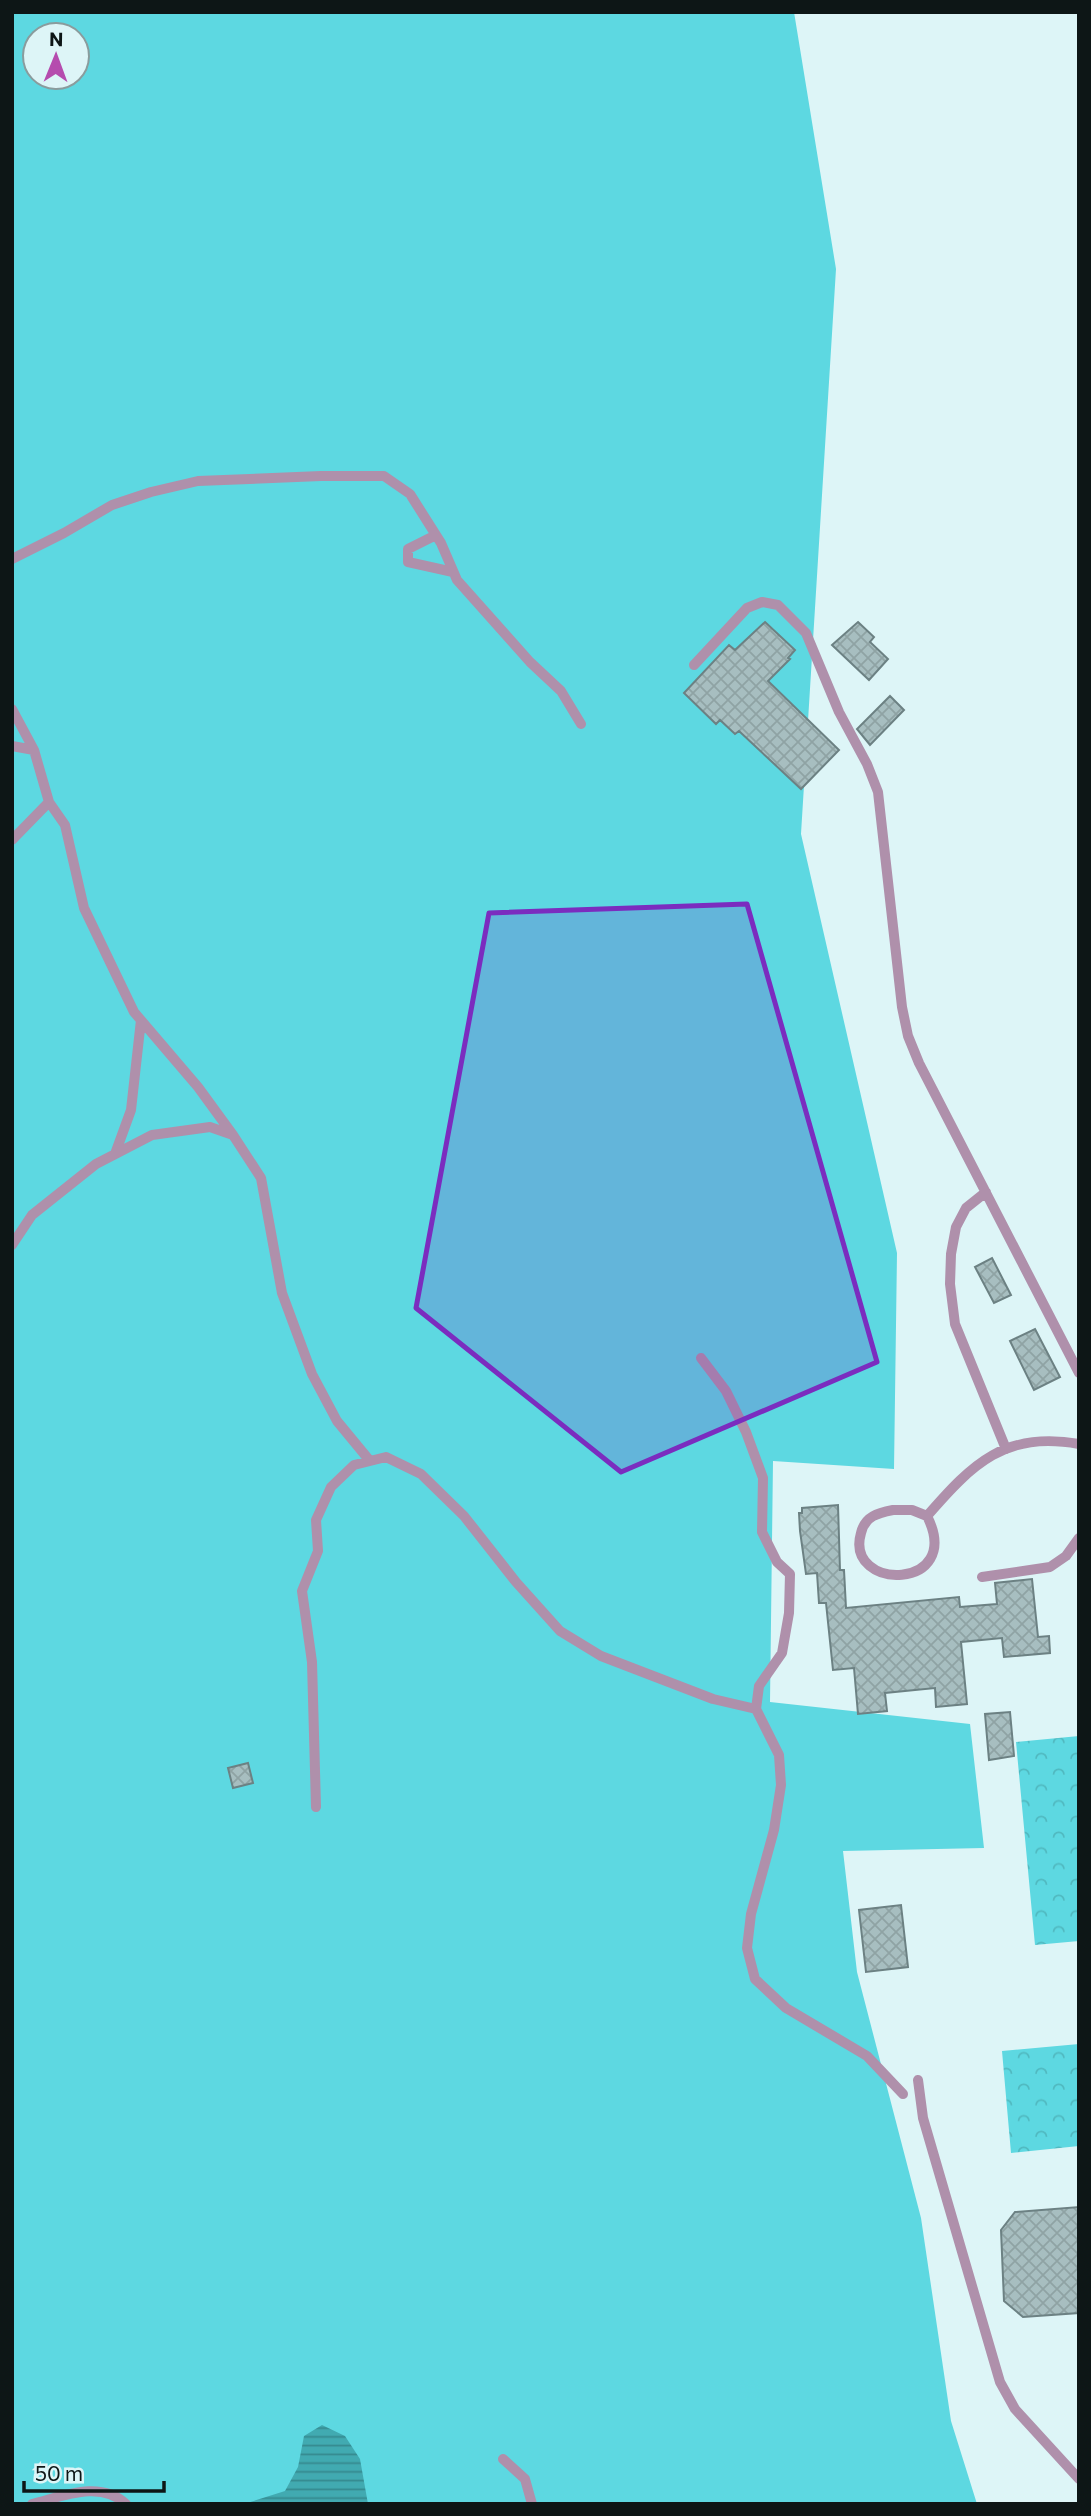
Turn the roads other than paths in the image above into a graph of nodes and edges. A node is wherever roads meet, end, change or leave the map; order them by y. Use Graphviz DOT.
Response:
graph roads {
  1 [pos="436,535"];
  2 [pos="12,559"];
  3 [pos="453,572"];
  4 [pos="694,665"];
  5 [pos="12,709"];
  6 [pos="581,724"];
  7 [pos="12,746"];
  8 [pos="34,750"];
  9 [pos="49,802"];
  10 [pos="12,840"];
  11 [pos="141,1020"];
  12 [pos="233,1135"];
  13 [pos="115,1154"];
  14 [pos="986,1192"];
  15 [pos="12,1245"];
  16 [pos="701,1358"];
  17 [pos="1079,1373"];
  18 [pos="1079,1444"];
  19 [pos="1006,1449"];
  20 [pos="370,1461"];
  21 [pos="927,1516"];
  22 [pos="1079,1538"];
  23 [pos="982,1577"];
  24 [pos="756,1709"];
  25 [pos="316,1807"];
  26 [pos="918,2080"];
  27 [pos="903,2094"];
  28 [pos="503,2459"];
  29 [pos="1079,2479"];
  30 [pos="32,2504"];
  31 [pos="126,2504"];
  32 [pos="532,2504"];
  1 -- 2 [label="lane"];
  1 -- 3 [label="lane"];
  1 -- 3 [label="lane"];
  3 -- 6 [label="lane"];
  4 -- 14 [label="lane"];
  5 -- 8 [label="lane"];
  7 -- 8 [label="lane"];
  8 -- 9 [label="lane"];
  9 -- 10 [label="lane"];
  9 -- 11 [label="lane"];
  11 -- 12 [label="lane"];
  11 -- 13 [label="lane"];
  12 -- 13 [label="lane"];
  12 -- 20 [label="lane"];
  13 -- 15 [label="lane"];
  14 -- 17 [label="lane"];
  14 -- 19 [label="lane"];
  16 -- 24 [label="lane"];
  18 -- 19 [label="lane"];
  19 -- 21 [label="lane"];
  20 -- 24 [label="lane"];
  20 -- 25 [label="lane"];
  21 -- 21 [label="lane"];
  22 -- 23 [label="lane"];
  24 -- 27 [label="lane"];
  26 -- 29 [label="lane"];
  28 -- 32 [label="lane"];
  30 -- 31 [label="lane"];
}
